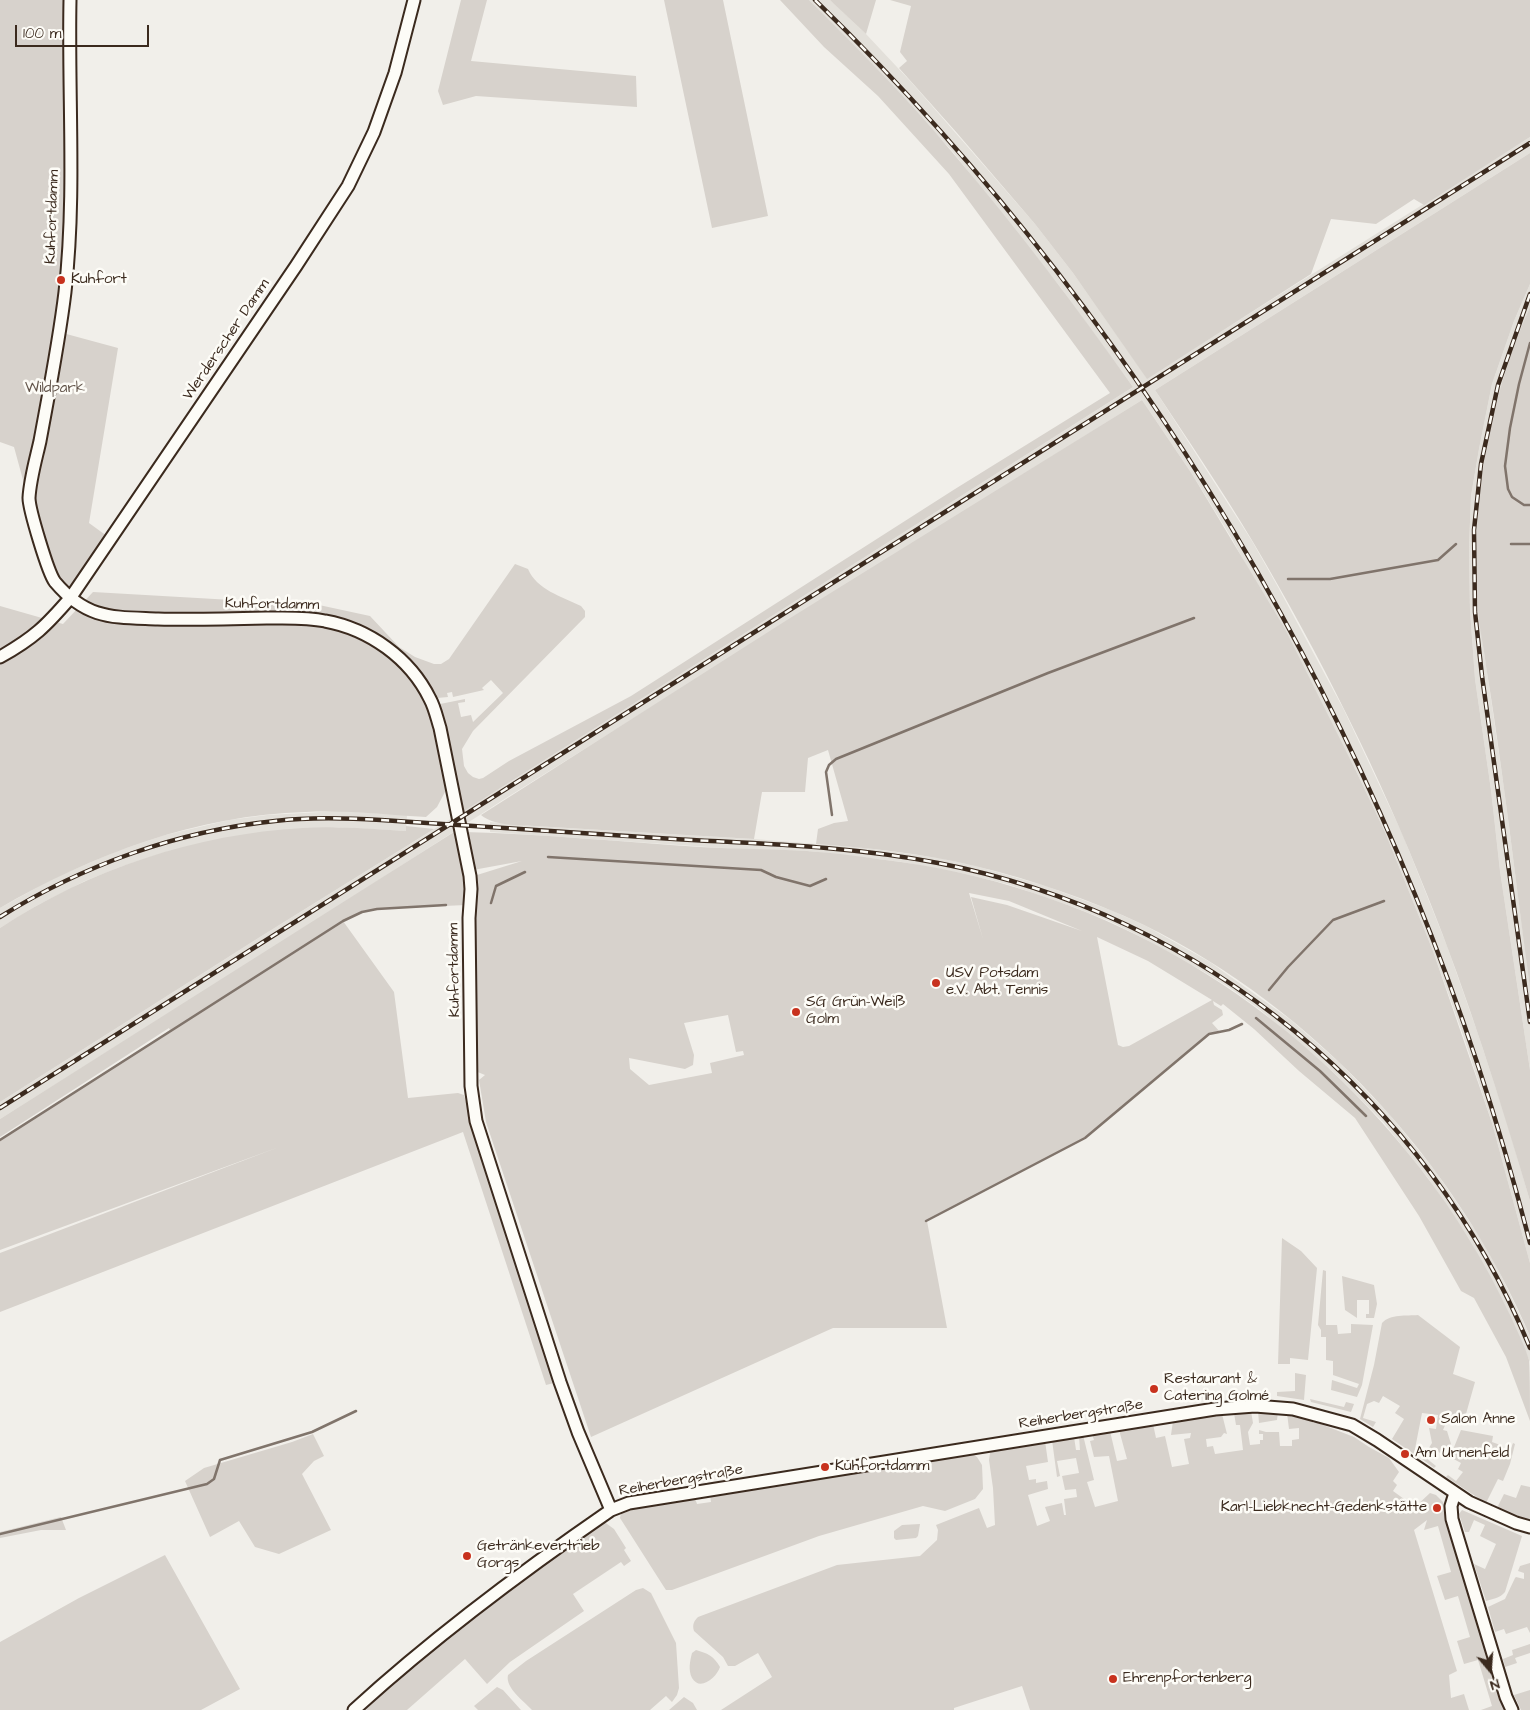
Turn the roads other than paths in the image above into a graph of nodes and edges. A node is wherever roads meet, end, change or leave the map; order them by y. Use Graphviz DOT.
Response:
graph roads {
  1 [pos="70,0"];
  2 [pos="414,0"];
  3 [pos="71,596"];
  4 [pos="0,656"];
  5 [pos="1455,1493"];
  6 [pos="611,1510"];
  7 [pos="1530,1527"];
  8 [pos="354,1710"];
  9 [pos="1512,1710"];
  1 -- 3 [label="street, Kuhfortdamm"];
  2 -- 3 [label="street, Werderscher Damm"];
  3 -- 4 [label="street, Werderscher Damm"];
  3 -- 6 [label="street, Kuhfortdamm"];
  5 -- 6 [label="street, Reiherbergstraße"];
  5 -- 7 [label="street, Reiherbergstraße"];
  5 -- 9 [label="street"];
  6 -- 8 [label="street, Reiherbergstraße"];
}
